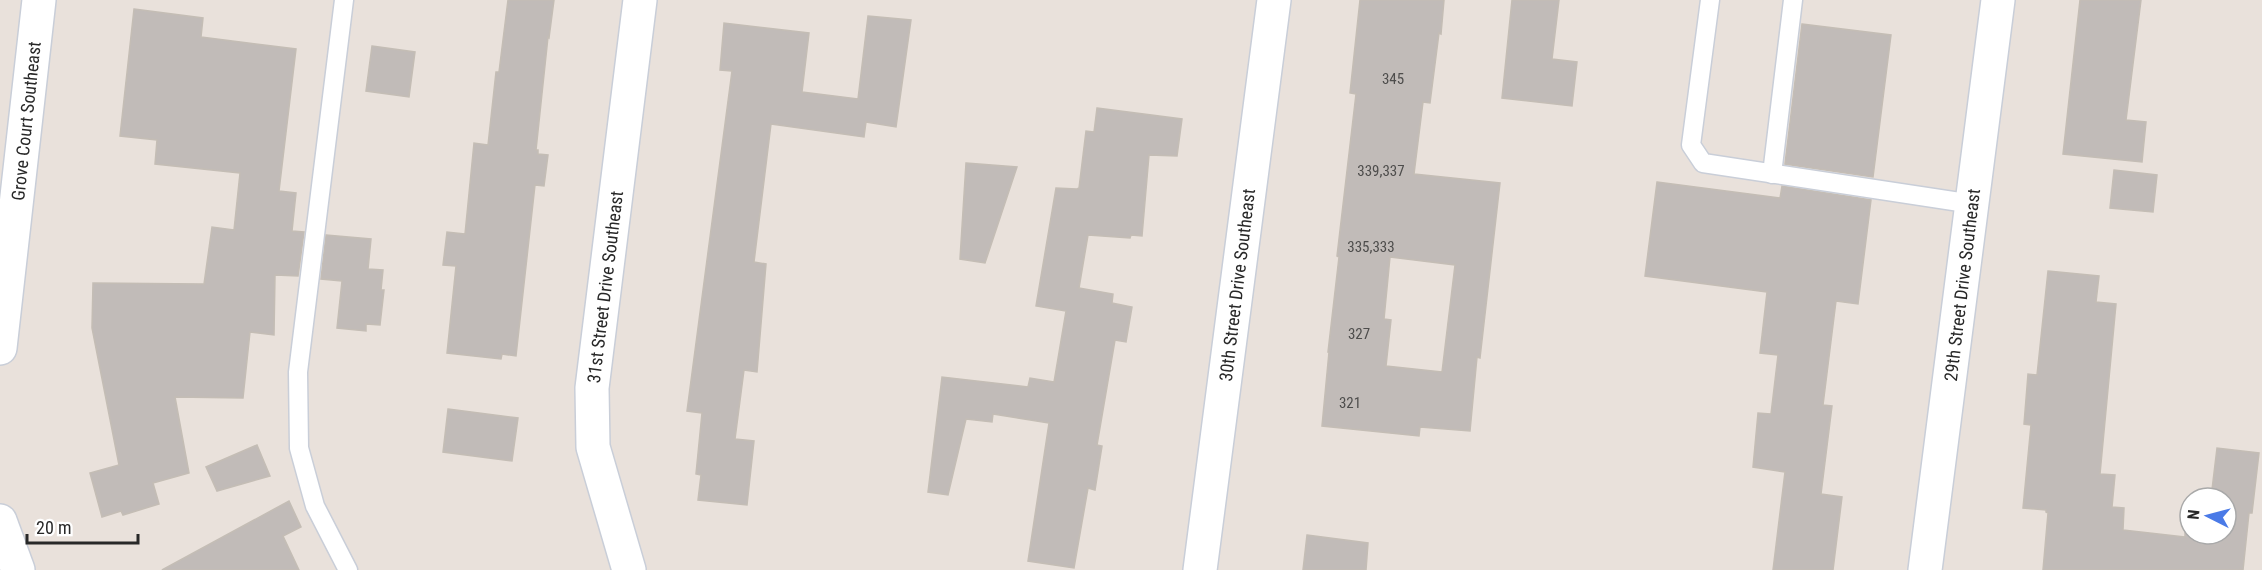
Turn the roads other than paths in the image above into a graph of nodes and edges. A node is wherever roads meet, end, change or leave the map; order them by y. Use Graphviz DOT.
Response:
graph roads {
  1 [pos="39,0"];
  2 [pos="344,0"];
  3 [pos="640,0"];
  4 [pos="1274,0"];
  5 [pos="1710,0"];
  6 [pos="1793,0"];
  7 [pos="1998,0"];
  8 [pos="1772,174"];
  9 [pos="1973,204"];
  10 [pos="0,348"];
  11 [pos="0,521"];
  12 [pos="18,570"];
  13 [pos="348,570"];
  14 [pos="629,570"];
  15 [pos="1200,570"];
  16 [pos="1925,570"];
  1 -- 10 [label="street, Grove Court Southeast"];
  2 -- 13 [label="lane"];
  3 -- 14 [label="street, 31st Street Drive Southeast"];
  4 -- 15 [label="street, 30th Street Drive Southeast"];
  5 -- 8 [label="lane"];
  6 -- 8 [label="lane"];
  7 -- 9 [label="street, 29th Street Drive Southeast"];
  8 -- 9 [label="lane"];
  9 -- 16 [label="street, 29th Street Drive Southeast"];
  11 -- 12 [label="street"];
}
